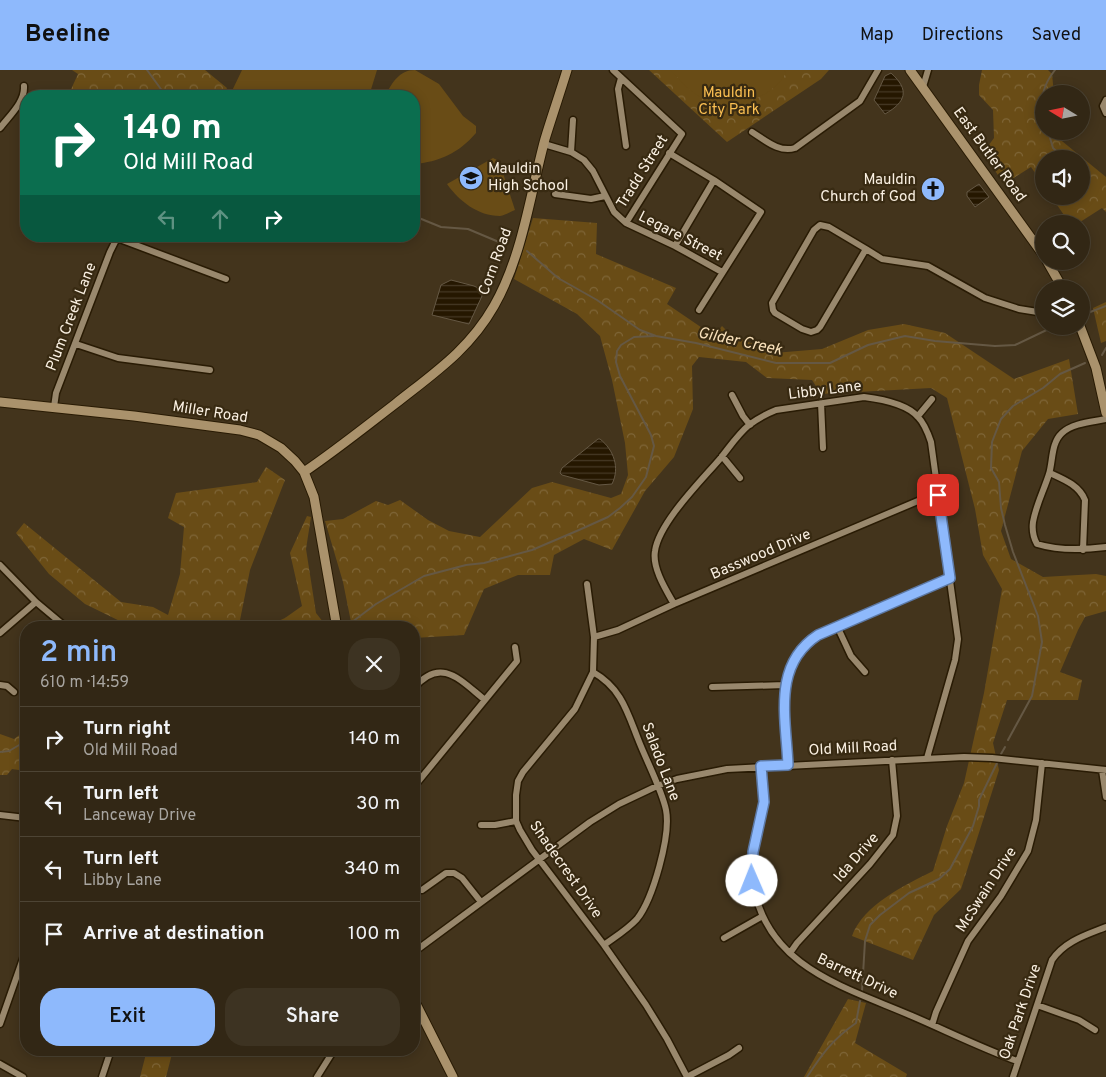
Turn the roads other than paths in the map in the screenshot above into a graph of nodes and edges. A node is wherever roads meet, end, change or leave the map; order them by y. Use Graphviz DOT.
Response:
graph roads {
  1 [pos="567,70"];
  2 [pos="613,70"];
  3 [pos="878,70"];
  4 [pos="910,70"];
  5 [pos="928,70"];
  6 [pos="621,78"];
  7 [pos="24,86"];
  8 [pos="923,87"];
  9 [pos="24,90"];
  10 [pos="1106,100"];
  11 [pos="20,103"];
  12 [pos="1106,114"];
  13 [pos="573,120"];
  14 [pos="0,128"];
  15 [pos="752,132"];
  16 [pos="544,144"];
  17 [pos="626,146"];
  18 [pos="570,152"];
  19 [pos="669,154"];
  20 [pos="714,180"];
  21 [pos="555,194"];
  22 [pos="605,196"];
  23 [pos="626,223"];
  24 [pos="115,242"];
  25 [pos="130,242"];
  26 [pos="1035,243"];
  27 [pos="675,246"];
  28 [pos="866,250"];
  29 [pos="722,272"];
  30 [pos="226,279"];
  31 [pos="699,310"];
  32 [pos="1035,312"];
  33 [pos="1083,335"];
  34 [pos="76,344"];
  35 [pos="210,370"];
  36 [pos="732,395"];
  37 [pos="932,399"];
  38 [pos="0,402"];
  39 [pos="821,403"];
  40 [pos="54,407"];
  41 [pos="1106,413"];
  42 [pos="918,416"];
  43 [pos="1106,418"];
  44 [pos="750,425"];
  45 [pos="823,448"];
  46 [pos="722,456"];
  47 [pos="304,472"];
  48 [pos="1050,473"];
  49 [pos="740,478"];
  50 [pos="938,495"];
  51 [pos="1106,547"];
  52 [pos="1083,550"];
  53 [pos="0,565"];
  54 [pos="950,578"];
  55 [pos="587,584"];
  56 [pos="36,602"];
  57 [pos="674,604"];
  58 [pos="59,621"];
  59 [pos="335,621"];
  60 [pos="837,626"];
  61 [pos="0,633"];
  62 [pos="594,637"];
  63 [pos="515,648"];
  64 [pos="592,672"];
  65 [pos="866,672"];
  66 [pos="420,681"];
  67 [pos="0,685"];
  68 [pos="785,686"];
  69 [pos="712,687"];
  70 [pos="14,692"];
  71 [pos="484,700"];
  72 [pos="926,758"];
  73 [pos="892,760"];
  74 [pos="1042,763"];
  75 [pos="788,765"];
  76 [pos="761,766"];
  77 [pos="1104,770"];
  78 [pos="420,778"];
  79 [pos="657,786"];
  80 [pos="1106,797"];
  81 [pos="0,815"];
  82 [pos="20,817"];
  83 [pos="516,821"];
  84 [pos="481,825"];
  85 [pos="539,859"];
  86 [pos="420,890"];
  87 [pos="480,902"];
  88 [pos="761,917"];
  89 [pos="1106,927"];
  90 [pos="724,938"];
  91 [pos="604,945"];
  92 [pos="420,947"];
  93 [pos="790,953"];
  94 [pos="20,967"];
  95 [pos="1036,1005"];
  96 [pos="420,1012"];
  97 [pos="0,1024"];
  98 [pos="932,1024"];
  99 [pos="1095,1030"];
  100 [pos="739,1048"];
  101 [pos="109,1056"];
  102 [pos="330,1056"];
  103 [pos="1017,1061"];
  104 [pos="0,1064"];
  105 [pos="23,1077"];
  106 [pos="102,1077"];
  107 [pos="318,1077"];
  108 [pos="453,1077"];
  109 [pos="687,1077"];
  110 [pos="1013,1077"];
  1 -- 16 [label="street, Corn Road"];
  2 -- 6 [label="street"];
  3 -- 15 [label="street"];
  4 -- 8 [label="street, East Butler Road"];
  5 -- 8 [label="street"];
  6 -- 17 [label="street"];
  6 -- 19 [label="street, Tradd Street"];
  7 -- 9 [label="street"];
  8 -- 26 [label="street, East Butler Road"];
  10 -- 12 [label="street"];
  11 -- 14 [label="street"];
  13 -- 18 [label="street"];
  16 -- 18 [label="street, Legare Street"];
  16 -- 47 [label="street, Corn Road"];
  18 -- 22 [label="street, Legare Street"];
  19 -- 20 [label="street"];
  19 -- 23 [label="street, Tradd Street"];
  20 -- 27 [label="street"];
  20 -- 29 [label="street"];
  21 -- 22 [label="street"];
  22 -- 23 [label="street, Legare Street"];
  23 -- 27 [label="street, Legare Street"];
  24 -- 34 [label="street, Plum Creek Lane"];
  25 -- 30 [label="street"];
  27 -- 29 [label="street, Legare Street"];
  28 -- 28 [label="street"];
  28 -- 32 [label="street"];
  29 -- 31 [label="street"];
  33 -- 41 [label="street"];
  34 -- 35 [label="street"];
  34 -- 40 [label="street, Plum Creek Lane"];
  36 -- 44 [label="street"];
  37 -- 42 [label="street"];
  38 -- 40 [label="street, Miller Road"];
  39 -- 42 [label="street, Libby Lane"];
  39 -- 44 [label="street, Libby Lane"];
  39 -- 45 [label="street"];
  40 -- 47 [label="street, Miller Road"];
  42 -- 50 [label="street"];
  43 -- 48 [label="street"];
  44 -- 46 [label="street, Libby Lane"];
  46 -- 49 [label="street"];
  46 -- 57 [label="street, Libby Lane"];
  47 -- 59 [label="street, Miller Road"];
  48 -- 52 [label="street"];
  48 -- 52 [label="street"];
  50 -- 54 [label="street"];
  50 -- 57 [label="street, Basswood Drive"];
  51 -- 52 [label="street"];
  53 -- 56 [label="street"];
  54 -- 60 [label="street"];
  54 -- 72 [label="street"];
  55 -- 62 [label="street, Shadecrest Drive"];
  56 -- 58 [label="street"];
  56 -- 61 [label="street"];
  57 -- 62 [label="street, Basswood Drive"];
  60 -- 65 [label="street"];
  60 -- 68 [label="street"];
  62 -- 64 [label="street, Shadecrest Drive"];
  63 -- 71 [label="street"];
  64 -- 79 [label="street, Salado Lane"];
  64 -- 83 [label="street, Shadecrest Drive"];
  66 -- 71 [label="street"];
  67 -- 70 [label="street"];
  68 -- 69 [label="street"];
  68 -- 75 [label="street"];
  71 -- 78 [label="street"];
  72 -- 73 [label="street, Old Mill Road"];
  72 -- 74 [label="street, Old Mill Road"];
  73 -- 75 [label="street, Old Mill Road"];
  73 -- 93 [label="street, Ida Drive"];
  74 -- 77 [label="street, Old Mill Road"];
  74 -- 98 [label="street, McSwain Drive"];
  75 -- 76 [label="street, Old Mill Road"];
  76 -- 79 [label="street, Old Mill Road"];
  76 -- 88 [label="street, Barrett Drive"];
  77 -- 80 [label="street"];
  79 -- 85 [label="street, Old Mill Road"];
  79 -- 91 [label="street, Salado Lane"];
  81 -- 82 [label="street"];
  83 -- 84 [label="street"];
  83 -- 85 [label="street, Shadecrest Drive"];
  85 -- 87 [label="street, Old Mill Road"];
  85 -- 91 [label="street, Shadecrest Drive"];
  86 -- 87 [label="street"];
  87 -- 92 [label="street, Old Mill Road"];
  88 -- 90 [label="street"];
  88 -- 93 [label="street, Barrett Drive"];
  89 -- 95 [label="street, Oak Park Drive"];
  91 -- 109 [label="street, Shadecrest Drive"];
  93 -- 98 [label="street, Barrett Drive"];
  94 -- 97 [label="street"];
  95 -- 99 [label="street"];
  95 -- 103 [label="street, Oak Park Drive"];
  96 -- 108 [label="street"];
  98 -- 103 [label="street, Barrett Drive"];
  100 -- 109 [label="street"];
  101 -- 106 [label="street"];
  102 -- 107 [label="street"];
  103 -- 110 [label="street, Oak Park Drive"];
  104 -- 105 [label="street"];
}
